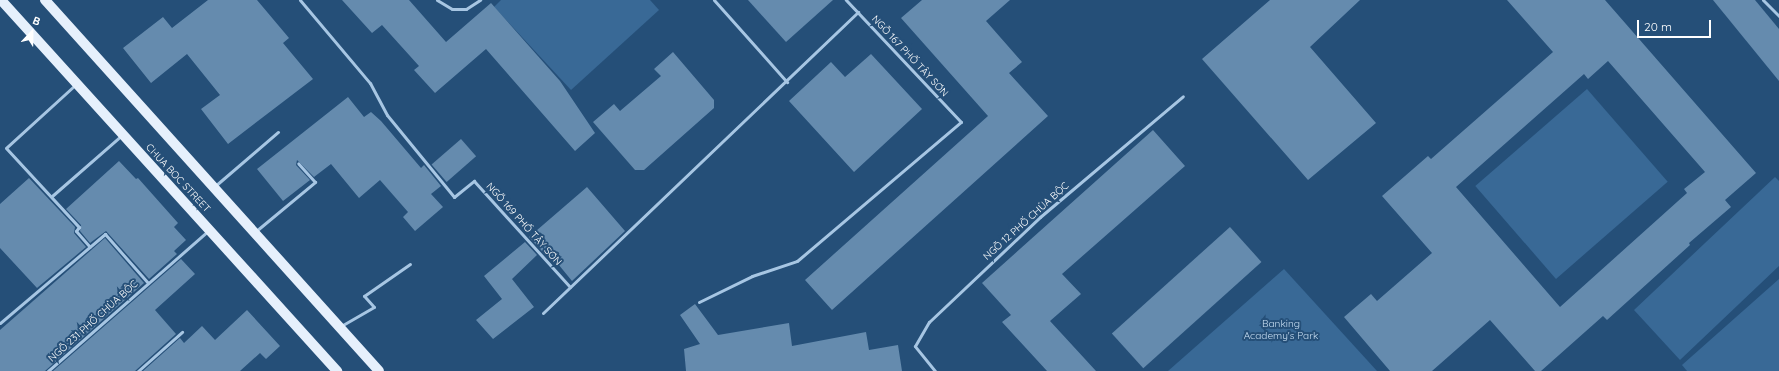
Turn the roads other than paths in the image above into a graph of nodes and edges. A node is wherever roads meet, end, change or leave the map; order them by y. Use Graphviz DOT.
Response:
graph roads {
  1 [pos="1,0"];
  2 [pos="45,0"];
  3 [pos="300,0"];
  4 [pos="438,0"];
  5 [pos="480,0"];
  6 [pos="714,0"];
  7 [pos="846,0"];
  8 [pos="1763,0"];
  9 [pos="858,12"];
  10 [pos="1779,16"];
  11 [pos="787,82"];
  12 [pos="77,84"];
  13 [pos="1183,96"];
  14 [pos="278,132"];
  15 [pos="122,135"];
  16 [pos="298,163"];
  17 [pos="214,188"];
  18 [pos="52,196"];
  19 [pos="209,230"];
  20 [pos="255,232"];
  21 [pos="90,247"];
  22 [pos="410,264"];
  23 [pos="148,283"];
  24 [pos="570,287"];
  25 [pos="699,302"];
  26 [pos="543,313"];
  27 [pos="0,323"];
  28 [pos="340,327"];
  29 [pos="182,332"];
  30 [pos="48,371"];
  31 [pos="138,371"];
  32 [pos="337,371"];
  33 [pos="379,371"];
  34 [pos="935,371"];
  1 -- 12 [label="main road, CHUA BOC STREET"];
  2 -- 17 [label="main road, CHUA BOC STREET"];
  3 -- 24 [label="lane, NGÕ 169 PHỐ TÂY SƠN"];
  4 -- 5 [label="lane"];
  6 -- 11 [label="lane"];
  7 -- 9 [label="lane, NGÕ 167 PHỐ TÂY SƠN"];
  8 -- 10 [label="lane"];
  9 -- 11 [label="lane"];
  9 -- 25 [label="lane, NGÕ 167 PHỐ TÂY SƠN"];
  11 -- 24 [label="lane"];
  12 -- 15 [label="main road, CHUA BOC STREET"];
  12 -- 18 [label="lane"];
  13 -- 34 [label="lane, NGÕ 12 PHỐ CHÙA BỘC"];
  14 -- 17 [label="lane"];
  15 -- 18 [label="lane"];
  15 -- 19 [label="main road, CHUA BOC STREET"];
  16 -- 20 [label="lane"];
  17 -- 20 [label="main road, CHUA BOC STREET"];
  18 -- 21 [label="lane"];
  19 -- 23 [label="lane, NGÕ 231 PHỐ CHÙA BỘC"];
  19 -- 32 [label="main road, CHUA BOC STREET"];
  20 -- 28 [label="main road, CHUA BOC STREET"];
  21 -- 23 [label="lane, NGÕ 231 PHỐ CHÙA BỘC"];
  21 -- 27 [label="lane, NGÕ 231 PHỐ CHÙA BỘC"];
  22 -- 28 [label="lane"];
  23 -- 30 [label="lane, NGÕ 231 PHỐ CHÙA BỘC"];
  24 -- 26 [label="lane"];
  28 -- 33 [label="main road, CHUA BOC STREET"];
  29 -- 31 [label="lane"];
}
